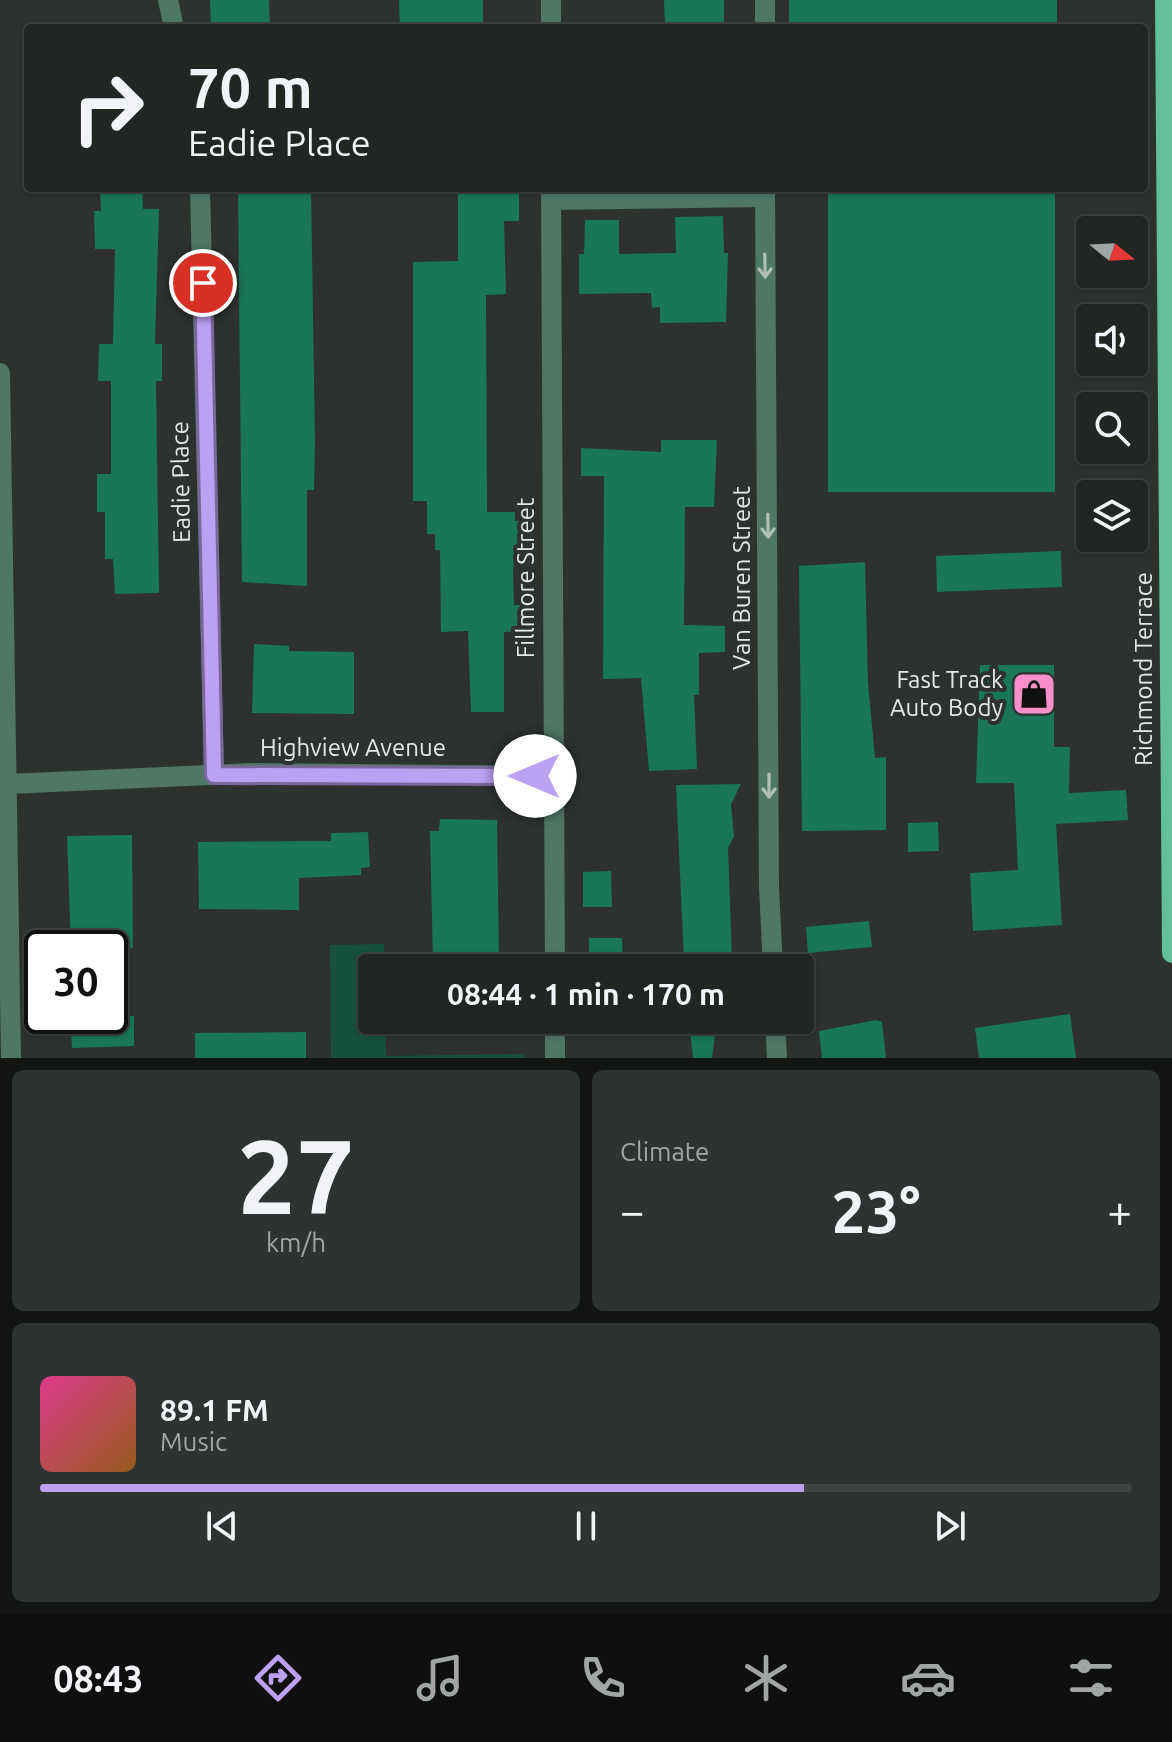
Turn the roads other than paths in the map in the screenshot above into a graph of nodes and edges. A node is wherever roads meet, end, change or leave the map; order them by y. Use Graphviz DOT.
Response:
graph roads {
  1 [pos="168,0"];
  2 [pos="551,0"];
  3 [pos="765,0"];
  4 [pos="1165,0"];
  5 [pos="173,24"];
  6 [pos="551,24"];
  7 [pos="765,24"];
  8 [pos="200,192"];
  9 [pos="765,192"];
  10 [pos="551,194"];
  11 [pos="0,373"];
  12 [pos="3,752"];
  13 [pos="214,775"];
  14 [pos="553,776"];
  15 [pos="8,784"];
  16 [pos="1172,953"];
  17 [pos="555,954"];
  18 [pos="772,954"];
  19 [pos="555,1034"];
  20 [pos="776,1034"];
  21 [pos="11,1058"];
  22 [pos="555,1058"];
  23 [pos="777,1058"];
  1 -- 5 [label="street"];
  2 -- 6 [label="street"];
  3 -- 7 [label="street"];
  4 -- 16 [label="main road, Richmond Terrace"];
  8 -- 13 [label="street, Eadie Place"];
  9 -- 10 [label="street"];
  9 -- 18 [label="street, Van Buren Street, one-way"];
  10 -- 14 [label="street, Fillmore Street"];
  11 -- 12 [label="street"];
  12 -- 15 [label="street"];
  13 -- 14 [label="street, Highview Avenue"];
  13 -- 15 [label="street, Highview Avenue"];
  14 -- 17 [label="street, Fillmore Street"];
  15 -- 21 [label="street"];
  19 -- 22 [label="street"];
  20 -- 23 [label="street"];
}
